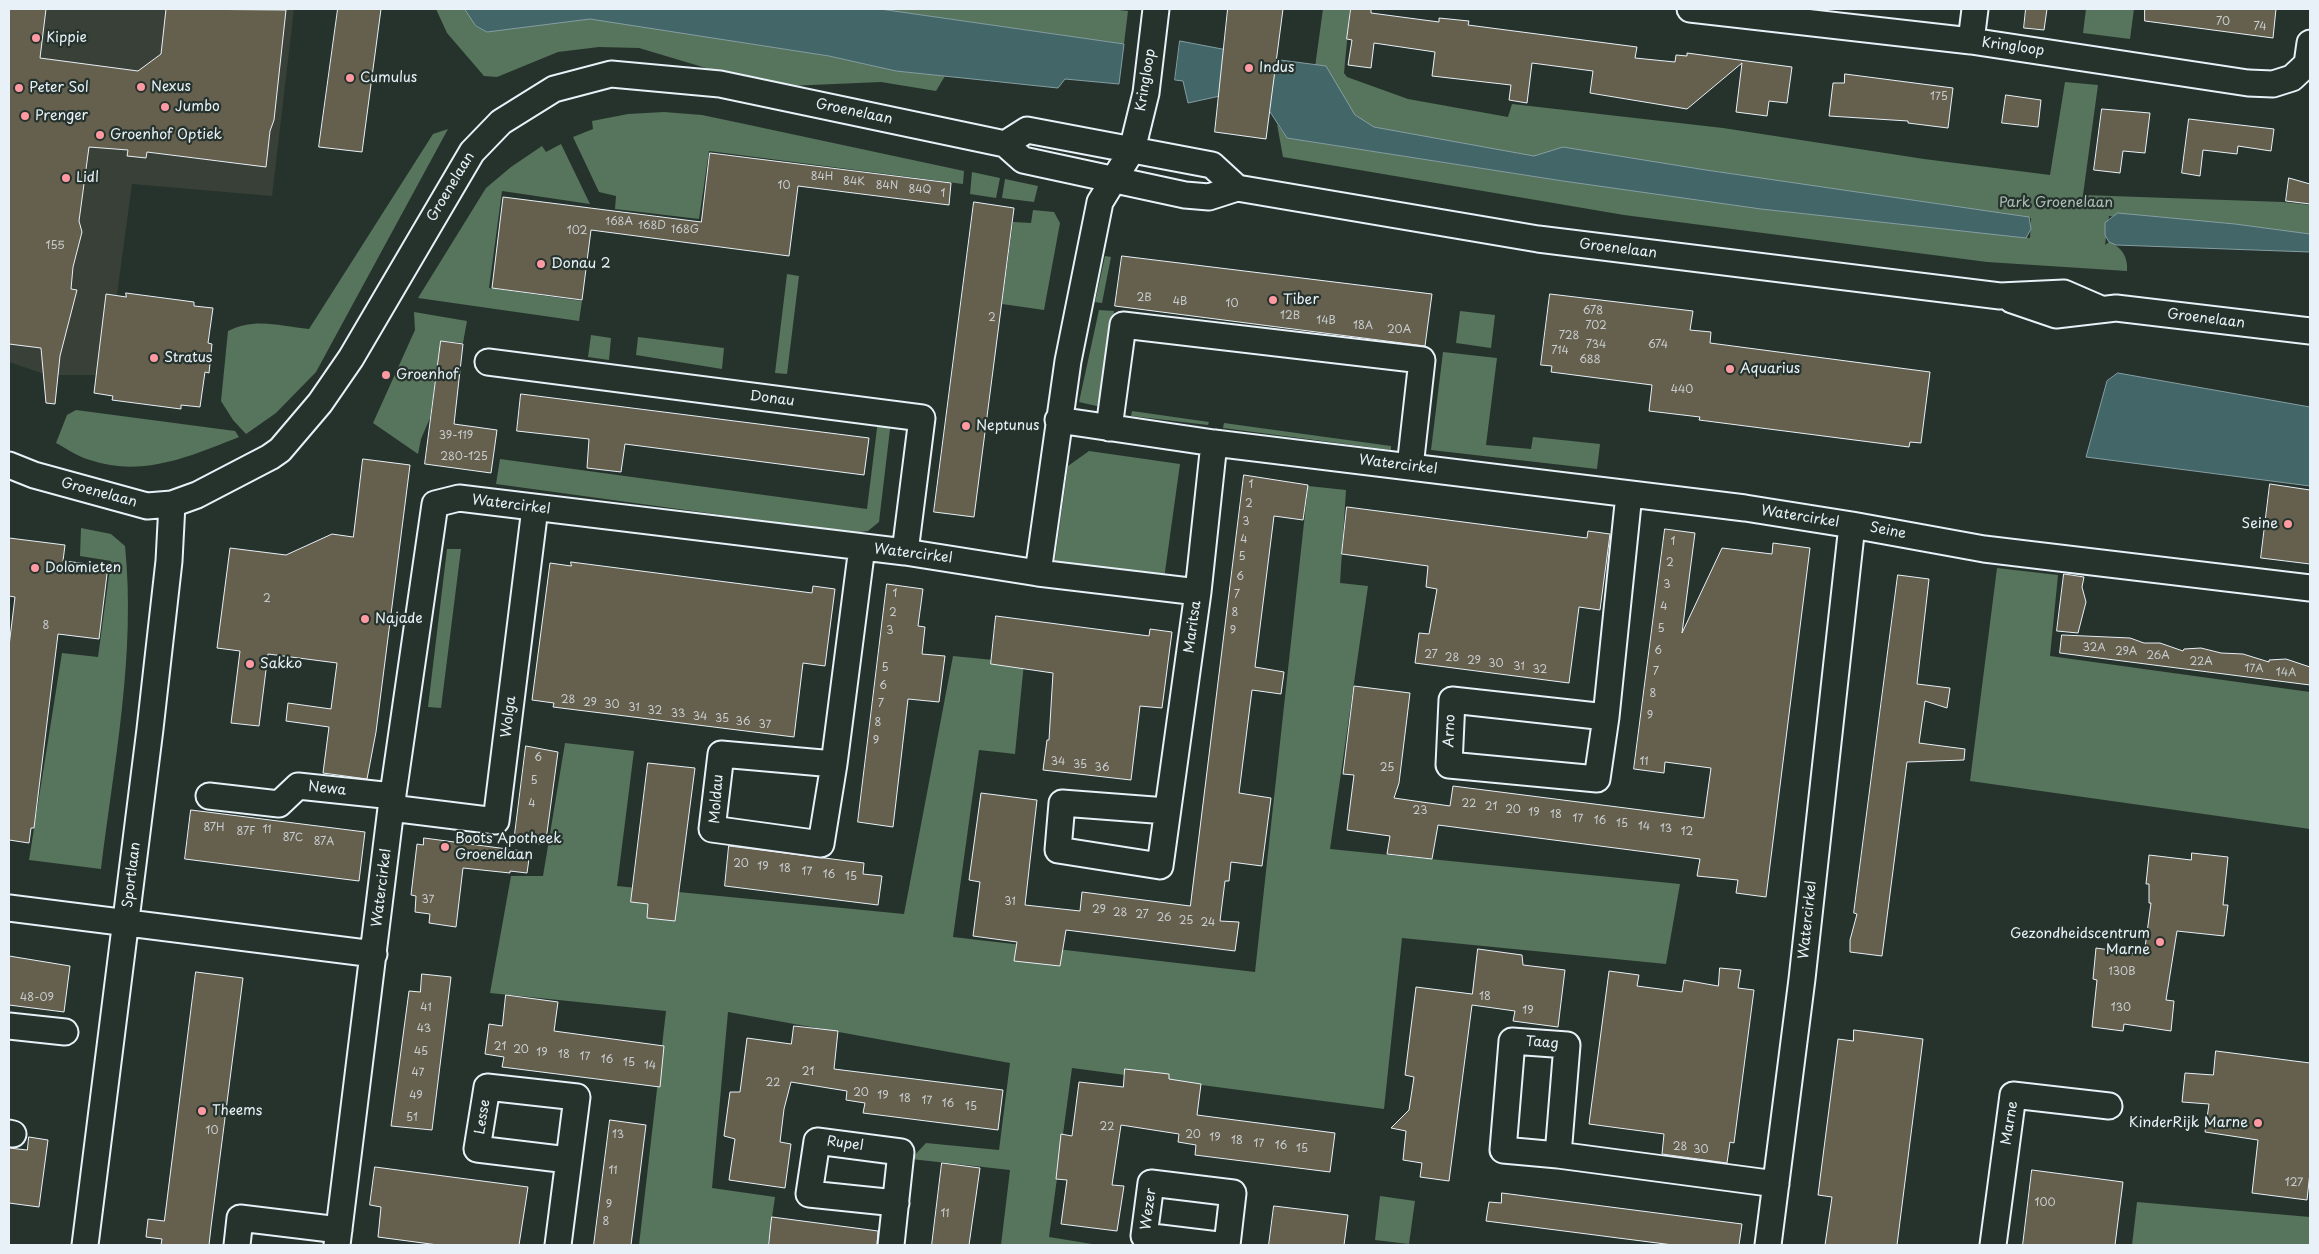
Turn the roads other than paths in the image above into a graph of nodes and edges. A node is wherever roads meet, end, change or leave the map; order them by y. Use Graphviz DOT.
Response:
graph roads {
  1 [pos="1156,9"];
  2 [pos="1690,9"];
  3 [pos="1976,9"];
  4 [pos="1971,41"];
  5 [pos="2309,57"];
  6 [pos="1005,144"];
  7 [pos="1132,150"];
  8 [pos="1113,180"];
  9 [pos="1237,188"];
  10 [pos="2310,331"];
  11 [pos="488,362"];
  12 [pos="1058,420"];
  13 [pos="1109,428"];
  14 [pos="1214,443"];
  15 [pos="9,465"];
  16 [pos="1410,467"];
  17 [pos="1629,494"];
  18 [pos="172,504"];
  19 [pos="535,508"];
  20 [pos="1852,525"];
  21 [pos="862,548"];
  22 [pos="905,552"];
  23 [pos="1038,573"];
  24 [pos="2310,588"];
  25 [pos="1198,592"];
  26 [pos="1606,716"];
  27 [pos="834,764"];
  28 [pos="209,796"];
  29 [pos="392,802"];
  30 [pos="1167,811"];
  31 [pos="9,908"];
  32 [pos="126,922"];
  33 [pos="374,954"];
  34 [pos="9,1026"];
  35 [pos="65,1032"];
  36 [pos="2109,1106"];
  37 [pos="1558,1155"];
  38 [pos="568,1160"];
  39 [pos="1776,1184"];
  40 [pos="896,1203"];
  41 [pos="338,1238"];
  42 [pos="86,1245"];
  43 [pos="237,1245"];
  44 [pos="558,1245"];
  45 [pos="891,1245"];
  46 [pos="1218,1245"];
  47 [pos="1227,1245"];
  48 [pos="1768,1245"];
  49 [pos="1993,1245"];
  1 -- 7 [label="street, Kringloop"];
  2 -- 4 [label="street, Kringloop"];
  3 -- 4 [label="street"];
  4 -- 5 [label="street, Kringloop"];
  6 -- 7 [label="street"];
  6 -- 8 [label="street, Groenelaan"];
  6 -- 18 [label="street, Groenelaan"];
  7 -- 8 [label="street, Kringloop"];
  7 -- 9 [label="street"];
  8 -- 9 [label="street, Groenelaan"];
  8 -- 12 [label="street"];
  9 -- 10 [label="street, Groenelaan"];
  11 -- 22 [label="street, Donau"];
  12 -- 13 [label="street, Watercirkel"];
  12 -- 23 [label="street"];
  13 -- 14 [label="street, Watercirkel"];
  13 -- 16 [label="street"];
  14 -- 16 [label="street, Watercirkel"];
  14 -- 25 [label="street, Maritsa"];
  15 -- 18 [label="street, Groenelaan"];
  16 -- 17 [label="street, Watercirkel"];
  17 -- 20 [label="street, Watercirkel"];
  17 -- 26 [label="street, Arno"];
  18 -- 32 [label="street, Sportlaan"];
  19 -- 21 [label="street, Watercirkel"];
  19 -- 29 [label="street, Watercirkel"];
  19 -- 29 [label="street, Wolga"];
  20 -- 24 [label="street, Seine"];
  20 -- 39 [label="street, Watercirkel"];
  21 -- 22 [label="street, Watercirkel"];
  21 -- 27 [label="street, Moldau"];
  22 -- 23 [label="street, Watercirkel"];
  23 -- 25 [label="street, Watercirkel"];
  25 -- 30 [label="street, Maritsa"];
  26 -- 26 [label="street, Arno"];
  27 -- 27 [label="street, Moldau"];
  28 -- 29 [label="street, Newa"];
  29 -- 33 [label="street, Watercirkel"];
  31 -- 32 [label="street"];
  32 -- 33 [label="street"];
  32 -- 42 [label="street, Sportlaan"];
  33 -- 41 [label="street, Watercirkel"];
  34 -- 35 [label="street"];
  36 -- 49 [label="street, Marne"];
  37 -- 37 [label="street, Taag"];
  37 -- 39 [label="street, Taag"];
  38 -- 44 [label="street"];
  39 -- 48 [label="street, Watercirkel"];
  40 -- 45 [label="street"];
  41 -- 43 [label="street"];
  46 -- 47 [label="street, Wezer"];
}
